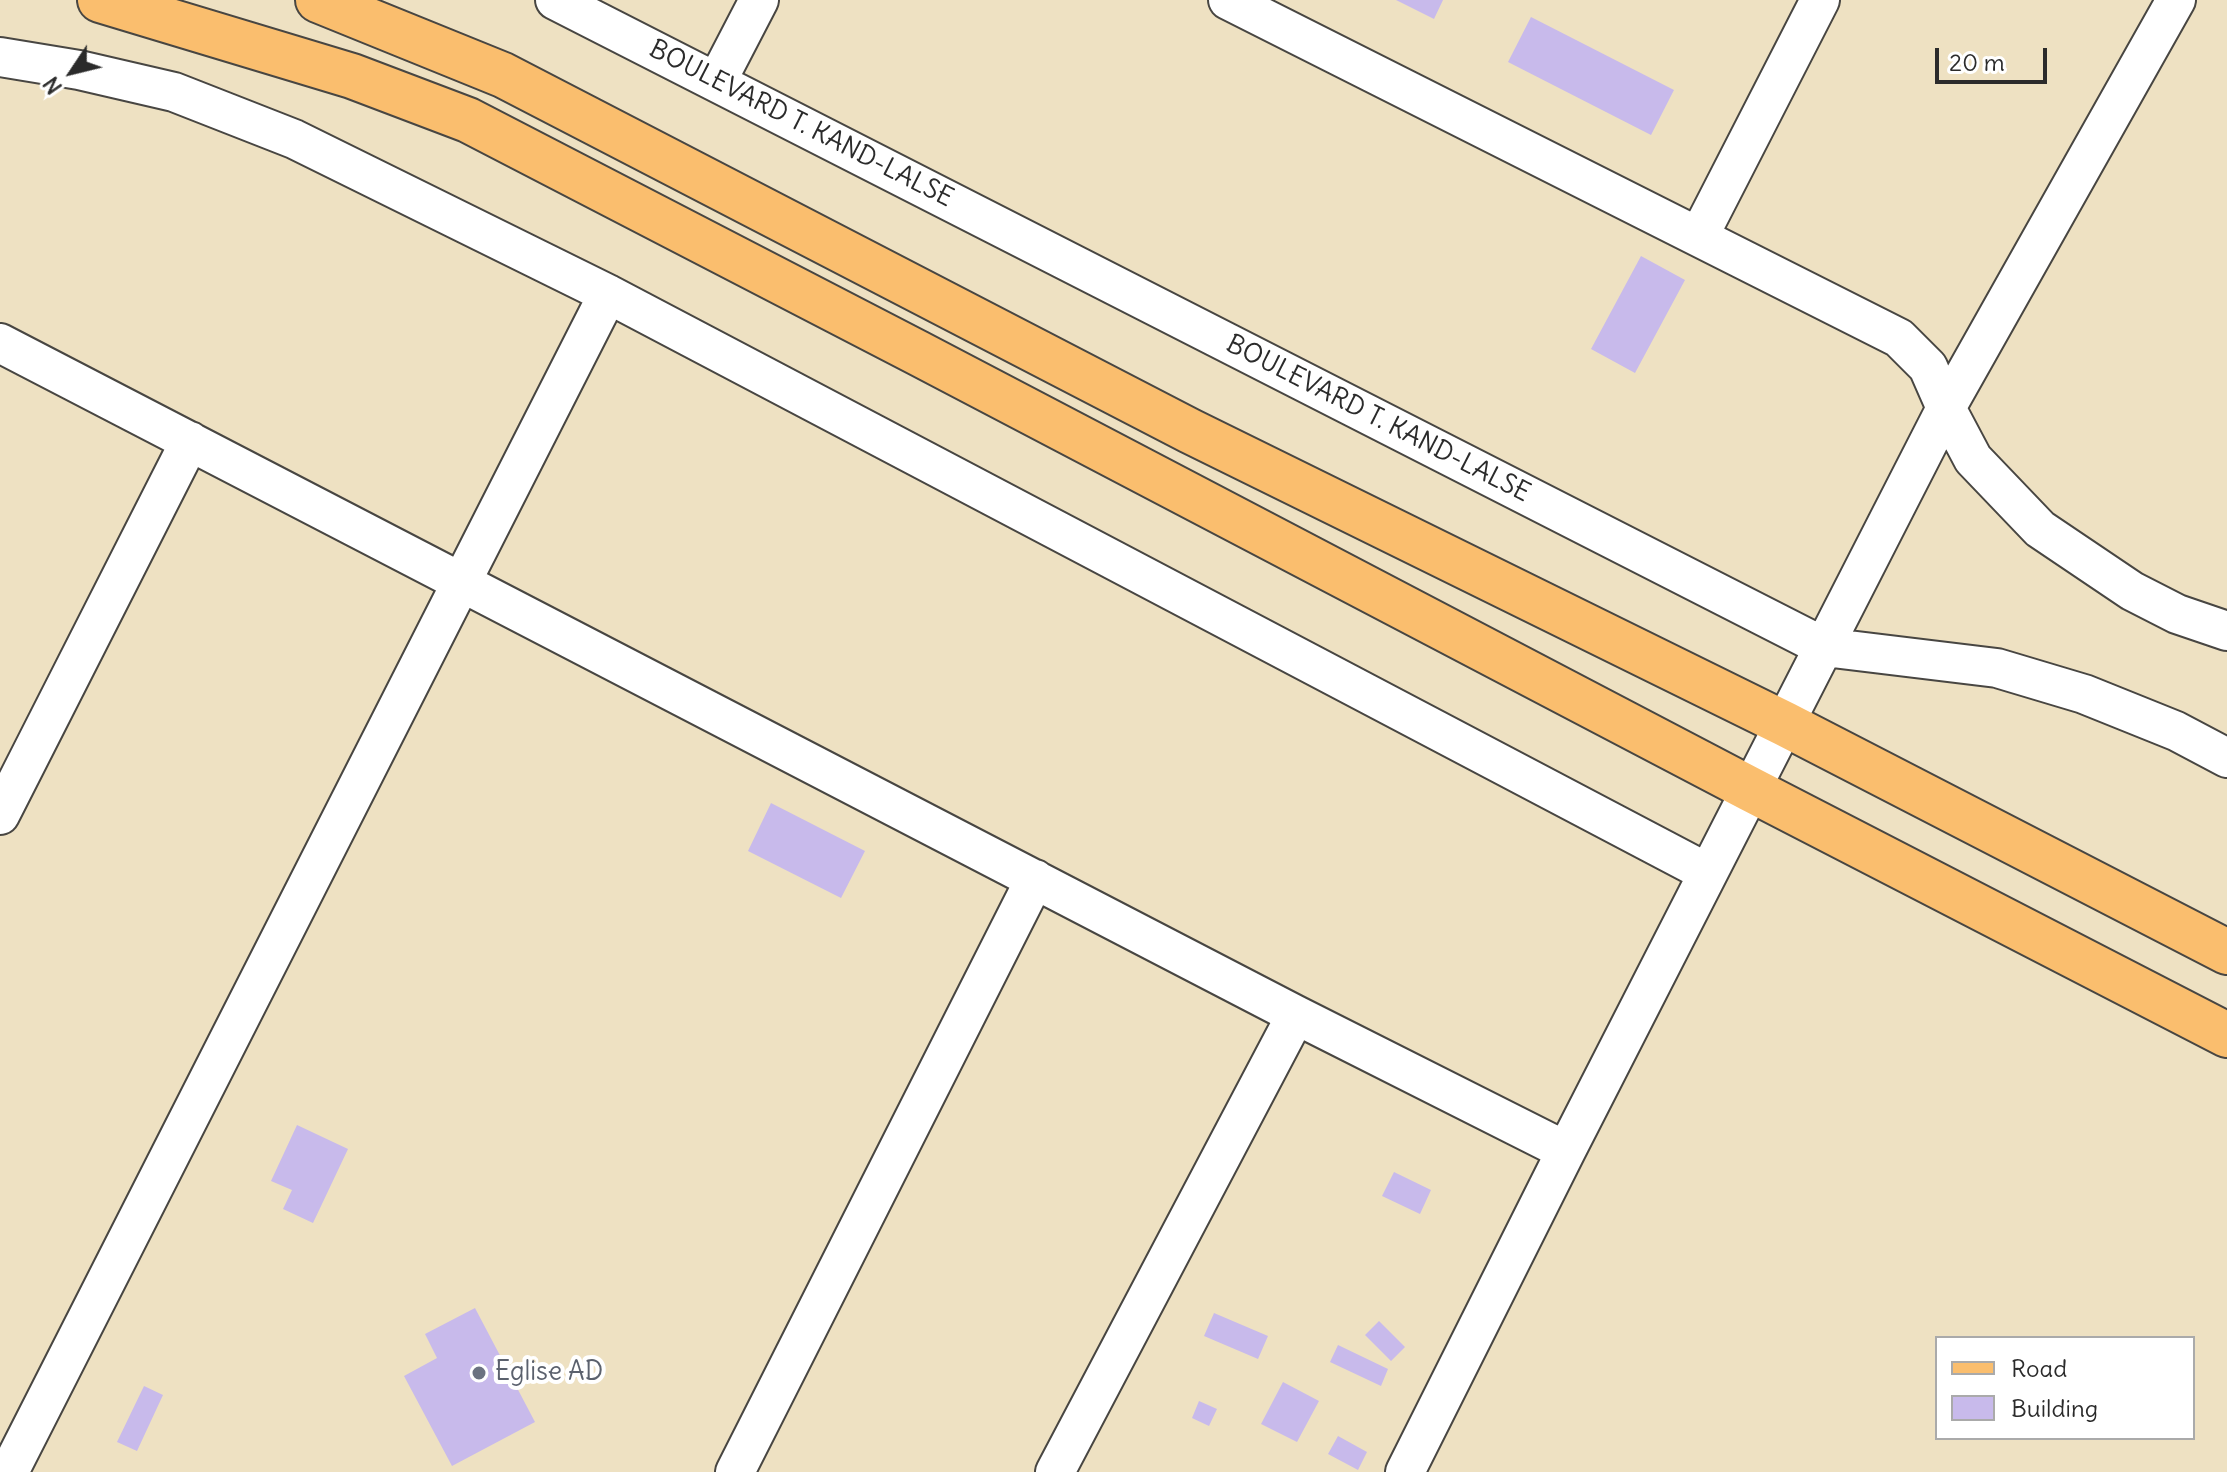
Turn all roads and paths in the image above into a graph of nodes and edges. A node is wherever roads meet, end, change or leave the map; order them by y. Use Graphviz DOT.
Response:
graph roads {
  1 [pos="100,0"];
  2 [pos="318,0"];
  3 [pos="555,0"];
  4 [pos="759,0"];
  5 [pos="1228,0"];
  6 [pos="1820,0"];
  7 [pos="2176,0"];
  8 [pos="0,57"];
  9 [pos="717,81"];
  10 [pos="1699,236"];
  11 [pos="608,294"];
  12 [pos="0,343"];
  13 [pos="1946,408"];
  14 [pos="190,441"];
  15 [pos="461,582"];
  16 [pos="2227,631"];
  17 [pos="1824,647"];
  18 [pos="1785,724"];
  19 [pos="2227,758"];
  20 [pos="1750,789"];
  21 [pos="0,815"];
  22 [pos="1708,873"];
  23 [pos="1035,879"];
  24 [pos="2227,952"];
  25 [pos="1296,1015"];
  26 [pos="2227,1035"];
  27 [pos="1566,1151"];
  28 [pos="9,1472"];
  29 [pos="735,1472"];
  30 [pos="1055,1472"];
  31 [pos="1405,1472"];
  1 -- 20 [label="main road"];
  2 -- 18 [label="main road"];
  3 -- 9 [label="street, BOULEVARD T. KAND-LALSE"];
  4 -- 9 [label="street"];
  5 -- 10 [label="street"];
  6 -- 10 [label="street"];
  7 -- 13 [label="street"];
  8 -- 11 [label="street"];
  9 -- 17 [label="street, BOULEVARD T. KAND-LALSE"];
  10 -- 13 [label="street"];
  11 -- 15 [label="street"];
  11 -- 22 [label="street"];
  12 -- 14 [label="street"];
  13 -- 16 [label="street"];
  13 -- 17 [label="street"];
  14 -- 15 [label="street"];
  14 -- 21 [label="street"];
  15 -- 23 [label="street"];
  15 -- 28 [label="street"];
  17 -- 18 [label="street"];
  17 -- 19 [label="street, BOULEVARD T. KAND-LALSE"];
  18 -- 20 [label="street"];
  18 -- 24 [label="main road"];
  20 -- 22 [label="street"];
  20 -- 26 [label="main road"];
  22 -- 27 [label="street"];
  23 -- 25 [label="street"];
  23 -- 29 [label="street"];
  25 -- 27 [label="street"];
  25 -- 30 [label="street"];
  27 -- 31 [label="street"];
}
